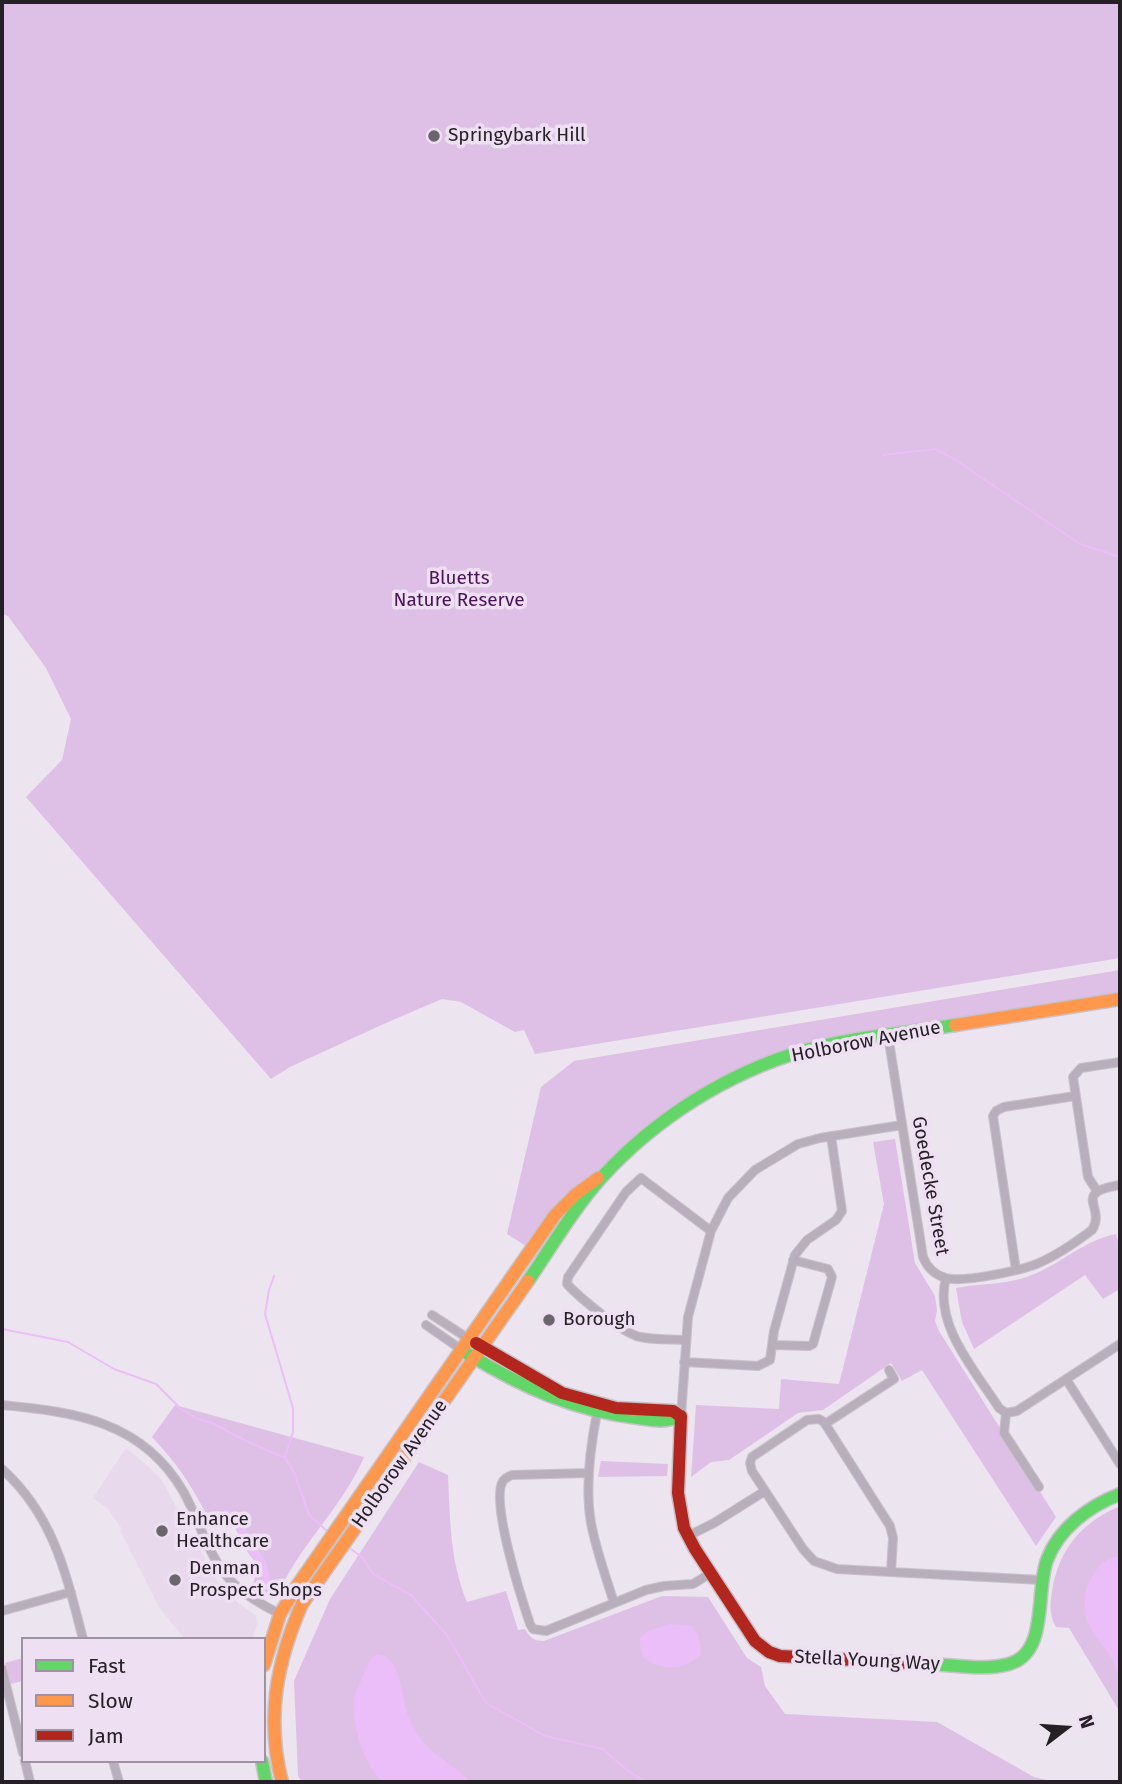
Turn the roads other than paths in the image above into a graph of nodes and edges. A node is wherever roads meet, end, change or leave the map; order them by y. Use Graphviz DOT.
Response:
graph roads {
  1 [pos="1120,999"];
  2 [pos="888,1035"];
  3 [pos="1120,1062"];
  4 [pos="1075,1096"];
  5 [pos="902,1125"];
  6 [pos="831,1136"];
  7 [pos="604,1174"];
  8 [pos="1120,1185"];
  9 [pos="1097,1191"];
  10 [pos="711,1231"];
  11 [pos="793,1260"];
  12 [pos="1016,1270"];
  13 [pos="946,1278"];
  14 [pos="432,1315"];
  15 [pos="426,1325"];
  16 [pos="685,1340"];
  17 [pos="1120,1344"];
  18 [pos="466,1345"];
  19 [pos="772,1345"];
  20 [pos="479,1353"];
  21 [pos="684,1362"];
  22 [pos="889,1370"];
  23 [pos="1066,1380"];
  24 [pos="2,1405"];
  25 [pos="597,1413"];
  26 [pos="1006,1413"];
  27 [pos="681,1416"];
  28 [pos="825,1424"];
  29 [pos="1120,1464"];
  30 [pos="2,1469"];
  31 [pos="589,1474"];
  32 [pos="1039,1487"];
  33 [pos="765,1491"];
  34 [pos="1120,1494"];
  35 [pos="688,1536"];
  36 [pos="891,1572"];
  37 [pos="711,1573"];
  38 [pos="1041,1580"];
  39 [pos="71,1592"];
  40 [pos="614,1603"];
  41 [pos="2,1611"];
  42 [pos="280,1614"];
  43 [pos="293,1622"];
  44 [pos="82,1637"];
  45 [pos="266,1659"];
  46 [pos="2,1669"];
  47 [pos="6,1707"];
  48 [pos="21,1748"];
  49 [pos="25,1763"];
  50 [pos="114,1763"];
  51 [pos="262,1763"];
  52 [pos="30,1782"];
  53 [pos="119,1782"];
  54 [pos="266,1782"];
  55 [pos="282,1782"];
  1 -- 2 [label="main road, Holborow Avenue"];
  2 -- 5 [label="street, Goedecke Street"];
  2 -- 7 [label="main road, Holborow Avenue"];
  3 -- 4 [label="street"];
  4 -- 9 [label="street"];
  4 -- 12 [label="street"];
  5 -- 6 [label="street"];
  5 -- 13 [label="street, Goedecke Street"];
  6 -- 10 [label="street"];
  6 -- 11 [label="street"];
  7 -- 18 [label="main road, Holborow Avenue"];
  7 -- 20 [label="main road, Holborow Avenue"];
  8 -- 9 [label="street"];
  9 -- 12 [label="street, Goedecke Street"];
  10 -- 16 [label="street"];
  10 -- 16 [label="street"];
  11 -- 19 [label="street"];
  11 -- 19 [label="street"];
  12 -- 13 [label="street, Goedecke Street"];
  13 -- 26 [label="street"];
  14 -- 18 [label="street"];
  15 -- 18 [label="street"];
  16 -- 21 [label="street"];
  17 -- 23 [label="street"];
  18 -- 20 [label="main road"];
  18 -- 42 [label="main road, Holborow Avenue"];
  19 -- 21 [label="street"];
  20 -- 25 [label="main road"];
  20 -- 25 [label="main road"];
  20 -- 43 [label="main road, Holborow Avenue"];
  21 -- 27 [label="street"];
  22 -- 28 [label="street"];
  23 -- 26 [label="street"];
  23 -- 29 [label="street"];
  24 -- 42 [label="street"];
  25 -- 31 [label="street"];
  26 -- 32 [label="street"];
  27 -- 35 [label="main road, Stella Young Way"];
  28 -- 33 [label="street"];
  28 -- 36 [label="street"];
  30 -- 39 [label="street"];
  31 -- 40 [label="street"];
  31 -- 40 [label="street"];
  33 -- 35 [label="street"];
  33 -- 36 [label="street"];
  34 -- 38 [label="main road, Stella Young Way"];
  35 -- 37 [label="main road, Stella Young Way"];
  36 -- 38 [label="street"];
  37 -- 38 [label="main road, Stella Young Way"];
  37 -- 40 [label="street"];
  39 -- 41 [label="street"];
  39 -- 44 [label="street"];
  42 -- 43 [label="main road"];
  42 -- 45 [label="main road, Holborow Avenue"];
  43 -- 55 [label="main road, Holborow Avenue"];
  46 -- 47 [label="street"];
  47 -- 48 [label="street"];
  49 -- 52 [label="street"];
  50 -- 53 [label="street"];
  51 -- 54 [label="main road"];
}
